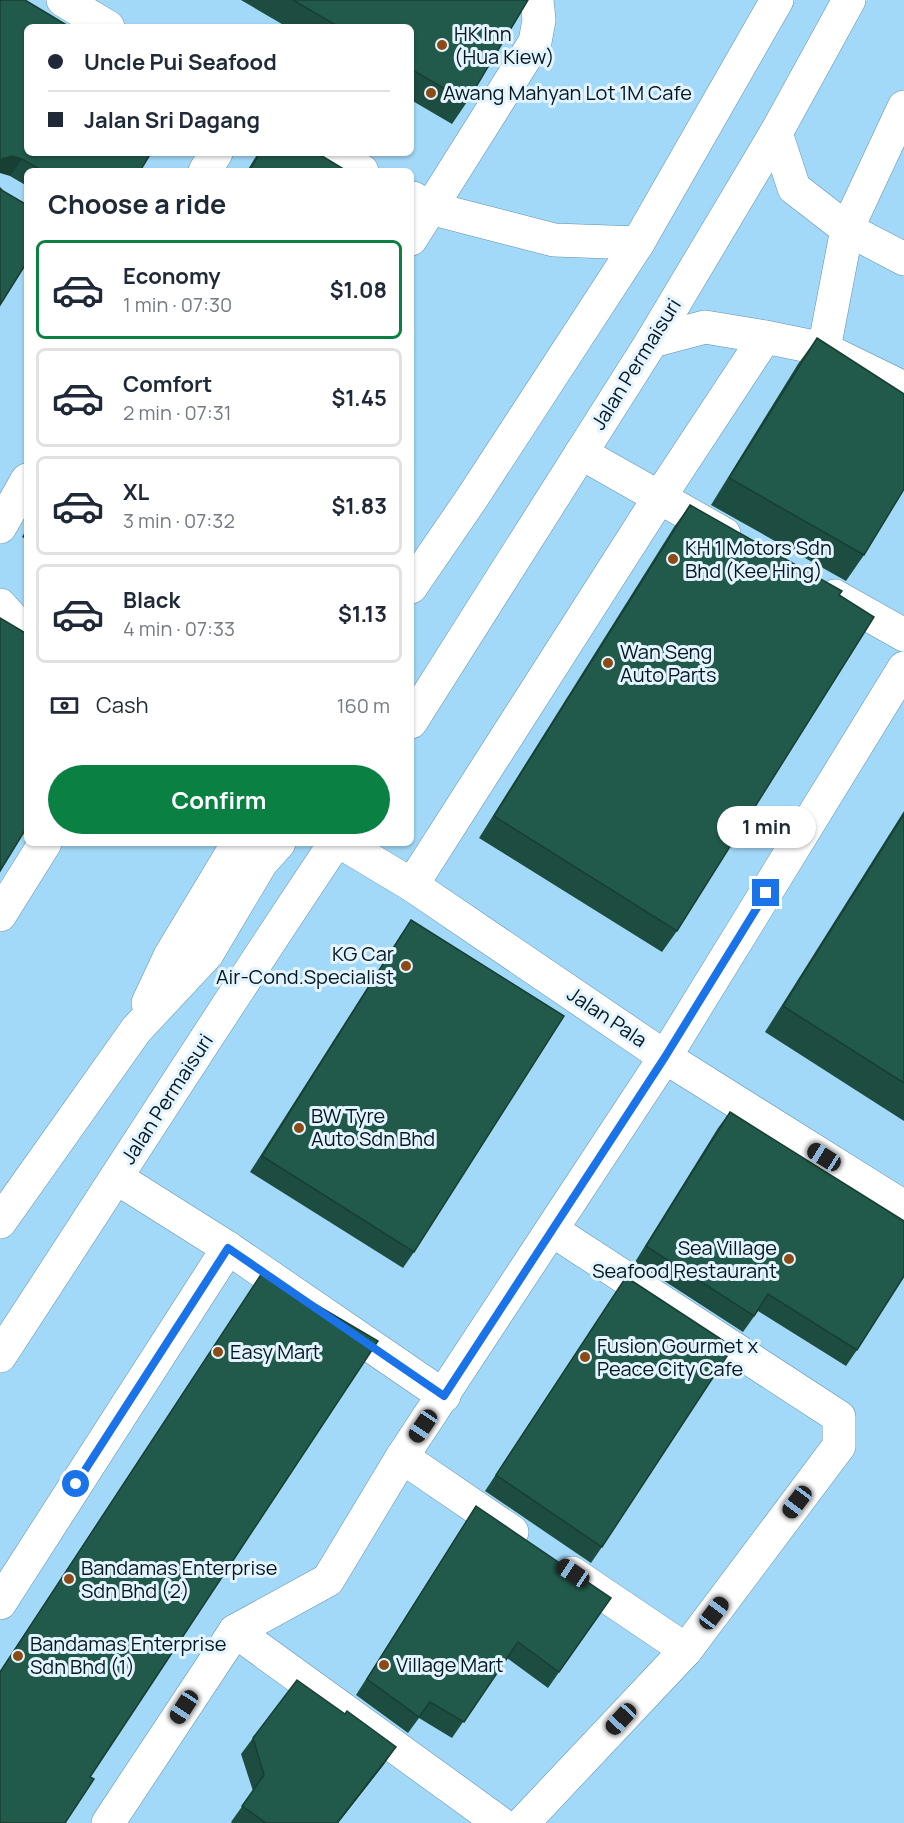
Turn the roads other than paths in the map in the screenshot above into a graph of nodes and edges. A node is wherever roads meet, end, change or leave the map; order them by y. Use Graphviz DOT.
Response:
graph roads {
  1 [pos="63,0"];
  2 [pos="537,0"];
  3 [pos="777,0"];
  4 [pos="849,0"];
  5 [pos="103,24"];
  6 [pos="904,106"];
  7 [pos="776,133"];
  8 [pos="334,156"];
  9 [pos="356,168"];
  10 [pos="421,202"];
  11 [pos="414,228"];
  12 [pos="847,229"];
  13 [pos="638,243"];
  14 [pos="904,259"];
  15 [pos="765,337"];
  16 [pos="652,340"];
  17 [pos="824,349"];
  18 [pos="904,388"];
  19 [pos="581,453"];
  20 [pos="24,485"];
  21 [pos="659,498"];
  22 [pos="0,527"];
  23 [pos="751,549"];
  24 [pos="414,583"];
  25 [pos="812,584"];
  26 [pos="0,605"];
  27 [pos="24,632"];
  28 [pos="904,635"];
  29 [pos="904,668"];
  30 [pos="414,717"];
  31 [pos="43,846"];
  32 [pos="236,846"];
  33 [pos="276,846"];
  34 [pos="333,846"];
  35 [pos="347,846"];
  36 [pos="412,885"];
  37 [pos="0,915"];
  38 [pos="136,1030"];
  39 [pos="665,1057"];
  40 [pos="117,1178"];
  41 [pos="904,1207"];
  42 [pos="0,1222"];
  43 [pos="552,1230"];
  44 [pos="228,1248"];
  45 [pos="0,1356"];
  46 [pos="444,1396"];
  47 [pos="402,1457"];
  48 [pos="0,1603"];
  49 [pos="235,1630"];
  50 [pos="686,1650"];
  51 [pos="108,1823"];
  52 [pos="500,1823"];
  53 [pos="523,1823"];
  1 -- 5 [label="street"];
  2 -- 10 [label="street"];
  3 -- 13 [label="street"];
  4 -- 7 [label="street, Jalan Permaisuri"];
  6 -- 12 [label="street"];
  7 -- 12 [label="street"];
  7 -- 16 [label="street, Jalan Permaisuri"];
  8 -- 9 [label="street"];
  10 -- 11 [label="street"];
  10 -- 13 [label="street"];
  12 -- 14 [label="street"];
  12 -- 17 [label="street"];
  13 -- 24 [label="street"];
  15 -- 16 [label="street"];
  15 -- 17 [label="street"];
  15 -- 21 [label="street"];
  16 -- 19 [label="street, Jalan Permaisuri"];
  17 -- 18 [label="street"];
  19 -- 21 [label="street"];
  19 -- 30 [label="street, Jalan Permaisuri"];
  20 -- 22 [label="street"];
  21 -- 23 [label="street"];
  21 -- 36 [label="street"];
  25 -- 28 [label="street"];
  26 -- 27 [label="street"];
  29 -- 39 [label="street"];
  31 -- 37 [label="street"];
  32 -- 38 [label="street"];
  33 -- 38 [label="street"];
  34 -- 40 [label="street, Jalan Permaisuri"];
  35 -- 36 [label="street, Jalan Pala"];
  36 -- 39 [label="street, Jalan Pala"];
  38 -- 42 [label="street"];
  39 -- 41 [label="street, Jalan Pala"];
  39 -- 43 [label="street"];
  40 -- 44 [label="street"];
  40 -- 45 [label="street, Jalan Permaisuri"];
  43 -- 46 [label="street"];
  43 -- 50 [label="street"];
  44 -- 46 [label="street"];
  44 -- 48 [label="street"];
  46 -- 47 [label="street"];
  47 -- 49 [label="street"];
  47 -- 50 [label="street"];
  49 -- 51 [label="street"];
  49 -- 52 [label="street"];
  50 -- 53 [label="street"];
}
